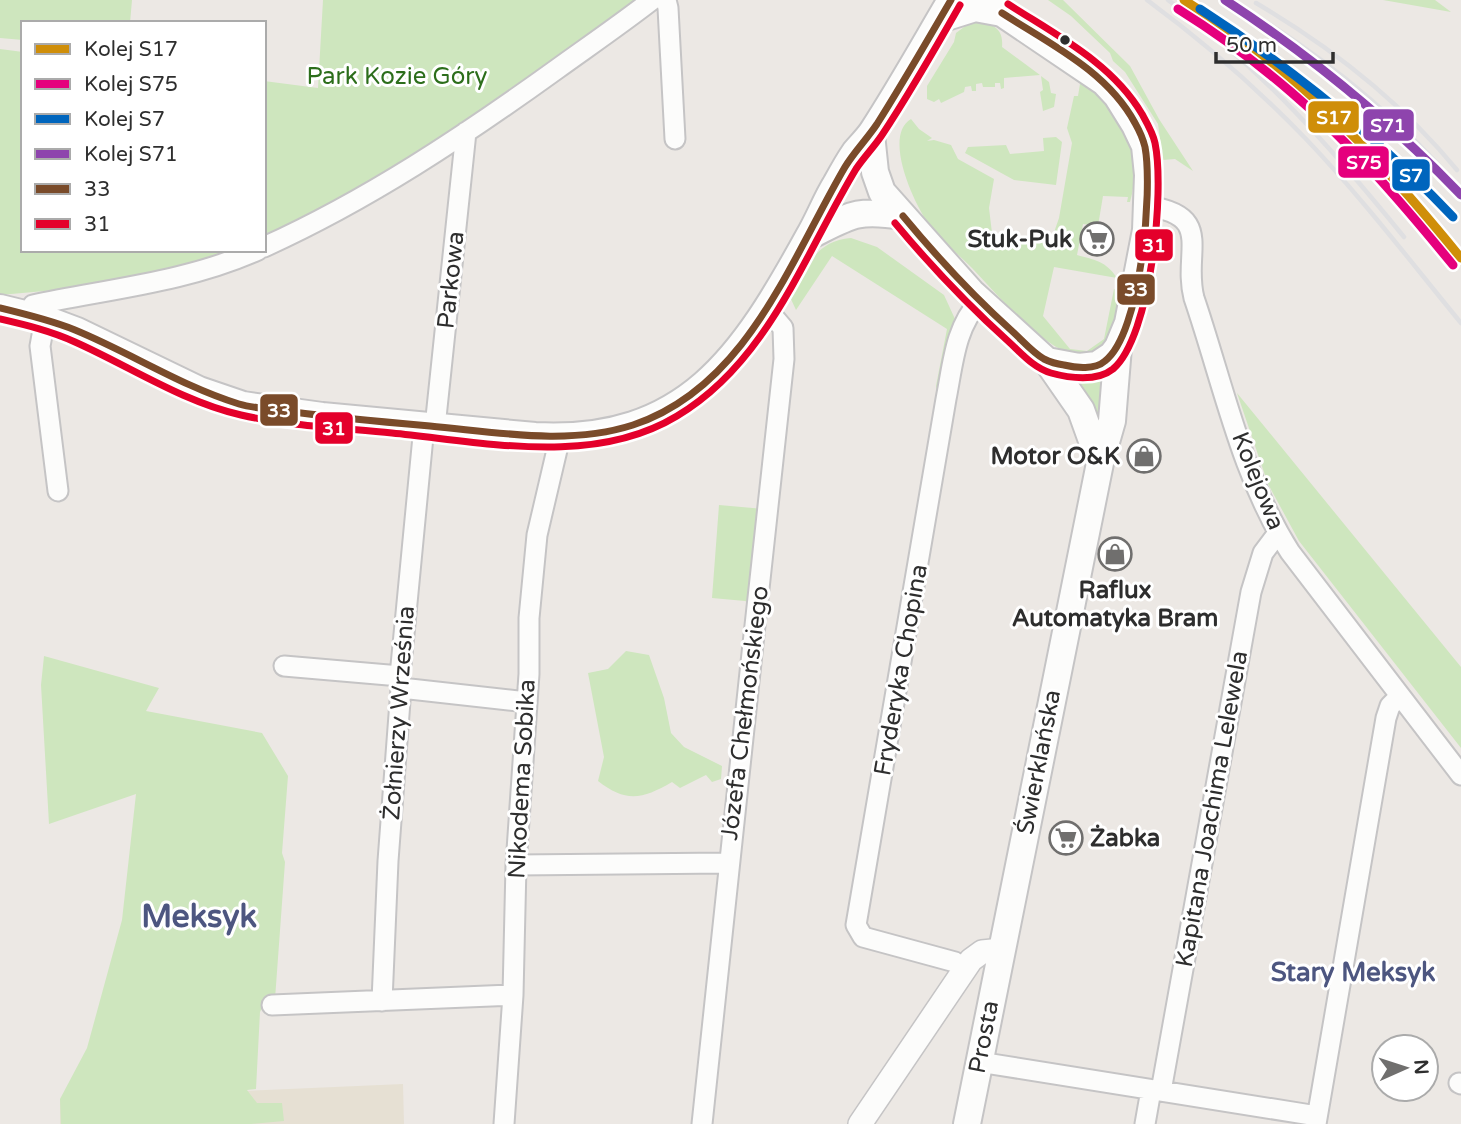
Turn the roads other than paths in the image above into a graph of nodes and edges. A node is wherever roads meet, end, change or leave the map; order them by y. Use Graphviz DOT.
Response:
graph roads {
  1 [pos="652,0"];
  2 [pos="666,0"];
  3 [pos="999,6"];
  4 [pos="945,9"];
  5 [pos="466,132"];
  6 [pos="871,134"];
  7 [pos="675,139"];
  8 [pos="1146,206"];
  9 [pos="903,216"];
  10 [pos="809,236"];
  11 [pos="266,246"];
  12 [pos="254,252"];
  13 [pos="980,301"];
  14 [pos="0,308"];
  15 [pos="765,309"];
  16 [pos="38,317"];
  17 [pos="1118,347"];
  18 [pos="1047,361"];
  19 [pos="430,426"];
  20 [pos="560,437"];
  21 [pos="1100,463"];
  22 [pos="58,491"];
  23 [pos="1278,533"];
  24 [pos="284,666"];
  25 [pos="401,682"];
  26 [pos="1400,696"];
  27 [pos="527,702"];
  28 [pos="1461,775"];
  29 [pos="727,863"];
  30 [pos="516,865"];
  31 [pos="1002,950"];
  32 [pos="966,968"];
  33 [pos="513,995"];
  34 [pos="382,1001"];
  35 [pos="272,1005"];
  36 [pos="979,1062"];
  37 [pos="1156,1090"];
  38 [pos="1317,1120"];
  39 [pos="504,1124"];
  40 [pos="702,1124"];
  41 [pos="860,1124"];
  42 [pos="967,1124"];
  43 [pos="1144,1124"];
  1 -- 5 [label="street"];
  2 -- 7 [label="street"];
  3 -- 4 [label="main road"];
  3 -- 8 [label="main road, Świerklańska"];
  4 -- 6 [label="main road"];
  5 -- 11 [label="street"];
  5 -- 19 [label="street, Parkowa"];
  6 -- 9 [label="main road"];
  6 -- 10 [label="main road"];
  8 -- 17 [label="main road, Świerklańska"];
  8 -- 23 [label="street, Kolejowa"];
  9 -- 10 [label="main road"];
  9 -- 13 [label="main road"];
  10 -- 15 [label="main road"];
  12 -- 16 [label="street"];
  13 -- 18 [label="main road"];
  13 -- 32 [label="street, Fryderyka Chopina"];
  14 -- 16 [label="main road"];
  15 -- 20 [label="main road"];
  15 -- 29 [label="street, Józefa Chełmońskiego"];
  16 -- 19 [label="main road"];
  16 -- 22 [label="street"];
  17 -- 18 [label="main road"];
  17 -- 21 [label="main road, Świerklańska"];
  18 -- 21 [label="main road"];
  19 -- 20 [label="main road"];
  19 -- 25 [label="street, Żołnierzy Września"];
  20 -- 27 [label="street, Nikodema Sobika"];
  21 -- 31 [label="main road, Świerklańska"];
  23 -- 26 [label="street, Kolejowa"];
  23 -- 37 [label="street, Kapitana Joachima Lelewela"];
  24 -- 25 [label="street"];
  25 -- 27 [label="street"];
  25 -- 34 [label="street, Żołnierzy Września"];
  26 -- 28 [label="street, Kolejowa"];
  26 -- 38 [label="street"];
  27 -- 30 [label="street, Nikodema Sobika"];
  29 -- 30 [label="street"];
  29 -- 40 [label="street, Józefa Chełmońskiego"];
  30 -- 33 [label="street, Nikodema Sobika"];
  31 -- 32 [label="street"];
  31 -- 36 [label="main road, Prosta"];
  32 -- 41 [label="street"];
  33 -- 34 [label="street"];
  33 -- 39 [label="street, Nikodema Sobika"];
  34 -- 35 [label="street"];
  36 -- 37 [label="street"];
  36 -- 42 [label="main road, Prosta"];
  37 -- 38 [label="street"];
  37 -- 43 [label="street, Kapitana Joachima Lelewela"];
}
